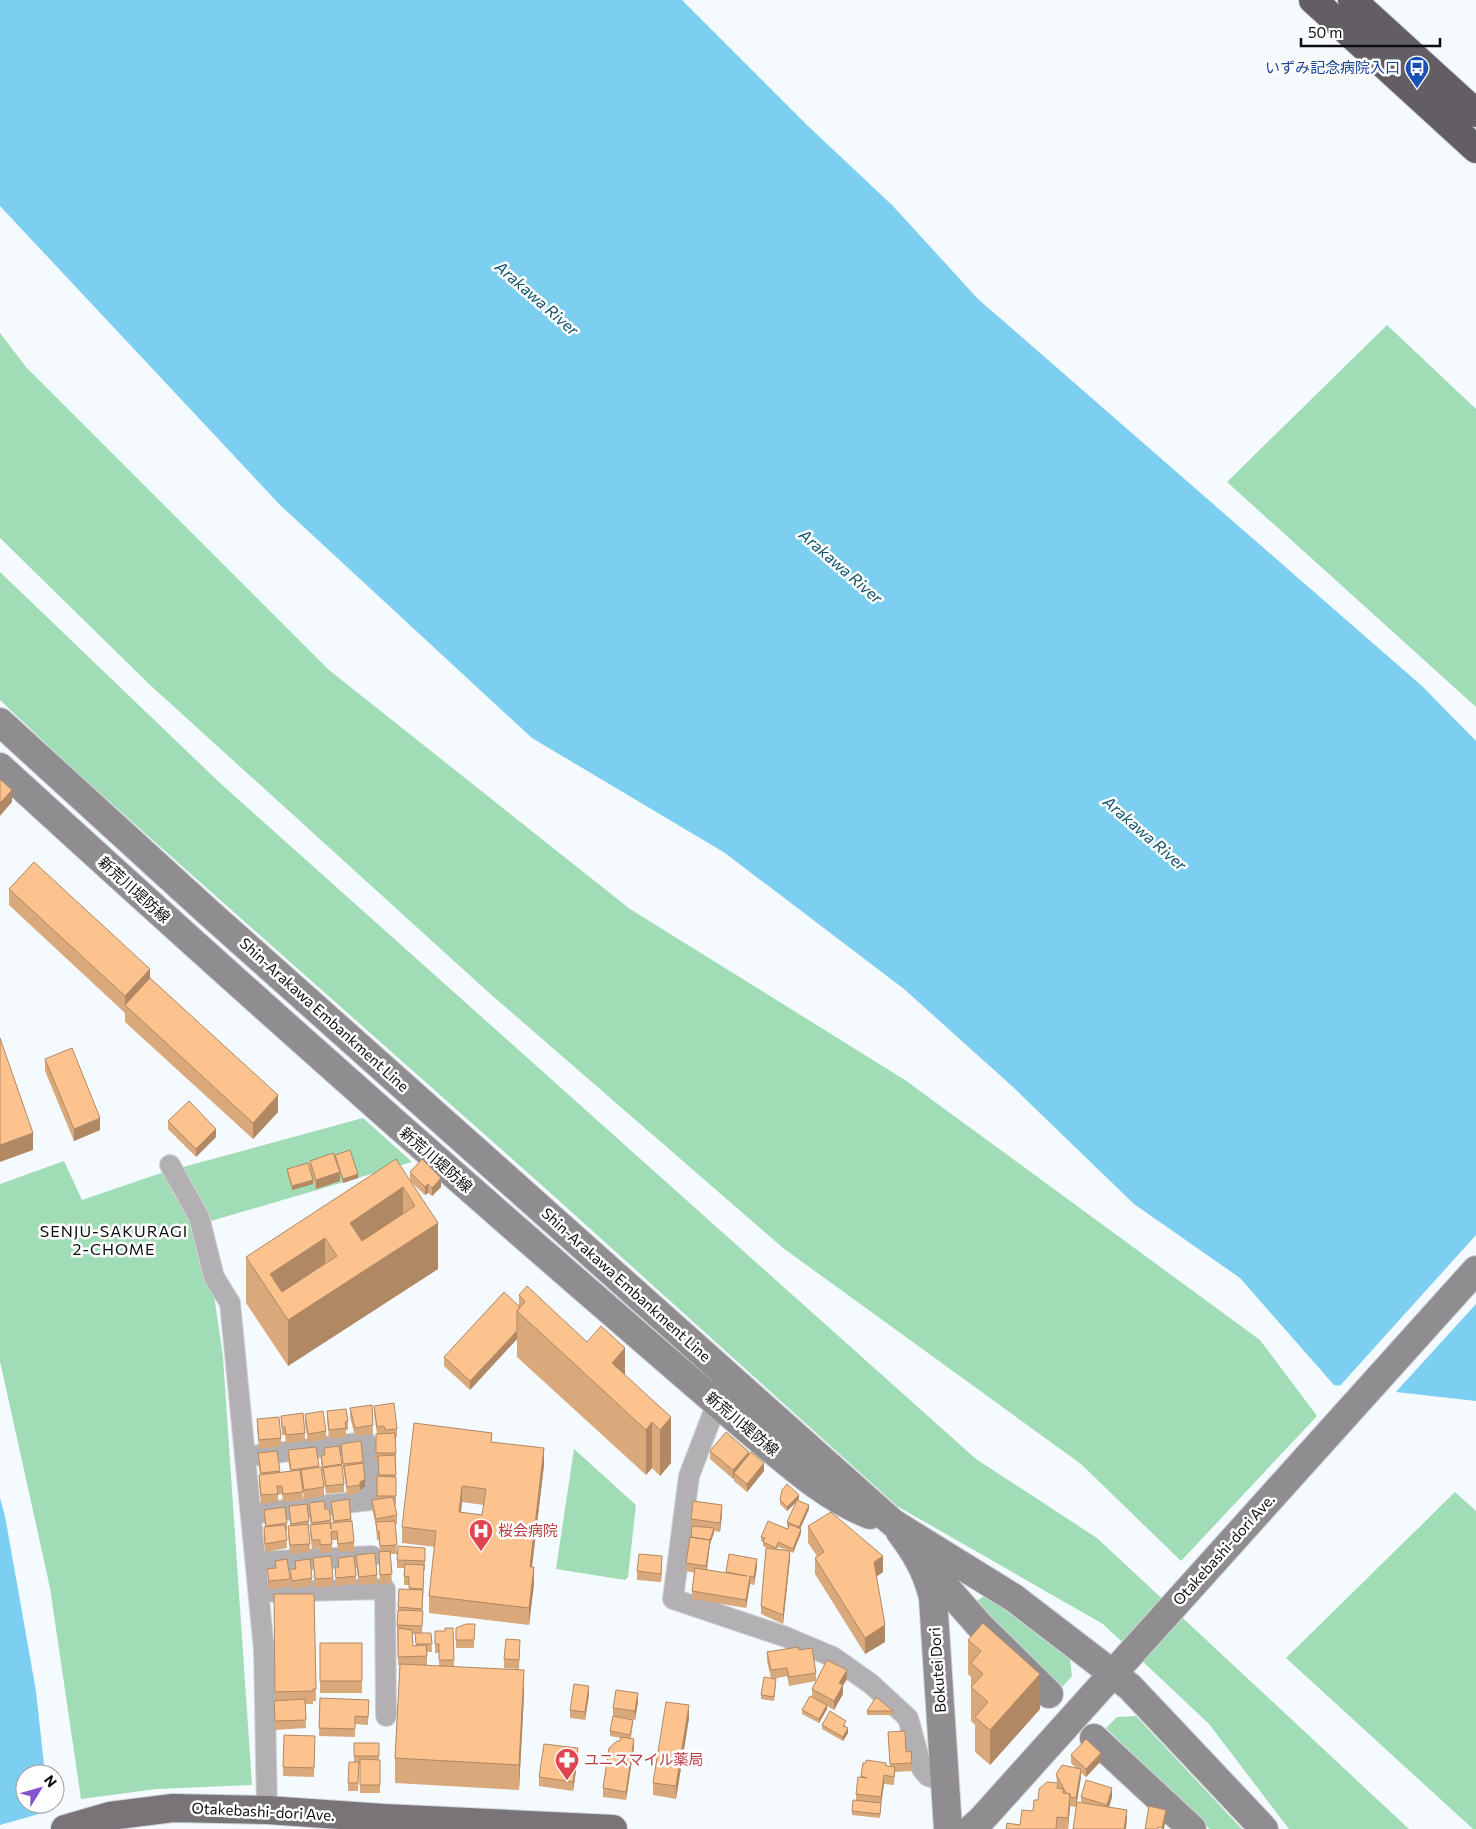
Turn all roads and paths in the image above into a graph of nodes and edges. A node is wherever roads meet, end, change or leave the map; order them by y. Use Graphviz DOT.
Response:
graph roads {
  1 [pos="1314,0"];
  2 [pos="1332,0"];
  3 [pos="1352,0"];
  4 [pos="1370,0"];
  5 [pos="1476,98"];
  6 [pos="1476,113"];
  7 [pos="1476,133"];
  8 [pos="1476,149"];
  9 [pos="0,722"];
  10 [pos="0,767"];
  11 [pos="170,1165"];
  12 [pos="1476,1270"];
  13 [pos="716,1403"];
  14 [pos="245,1456"];
  15 [pos="251,1514"];
  16 [pos="893,1523"];
  17 [pos="916,1554"];
  18 [pos="372,1556"];
  19 [pos="256,1562"];
  20 [pos="260,1592"];
  21 [pos="1113,1674"];
  22 [pos="1049,1694"];
  23 [pos="386,1716"];
  24 [pos="1094,1738"];
  25 [pos="945,1782"];
  26 [pos="267,1810"];
  27 [pos="75,1826"];
  28 [pos="613,1829"];
  29 [pos="948,1829"];
  30 [pos="971,1829"];
  31 [pos="1192,1829"];
  32 [pos="1264,1829"];
  1 -- 8 [label="highway"];
  2 -- 7 [label="main road"];
  3 -- 6 [label="highway"];
  4 -- 5 [label="main road"];
  9 -- 16 [label="main road, Shin-Arakawa Embankment Line"];
  10 -- 13 [label="main road, 新荒川堤防線"];
  11 -- 14 [label="street"];
  12 -- 21 [label="main road, Otakebashi-dori Ave."];
  13 -- 16 [label="main road, 新荒川堤防線"];
  13 -- 25 [label="street"];
  14 -- 15 [label="street"];
  14 -- 15 [label="street"];
  15 -- 19 [label="street"];
  16 -- 17 [label="main road, Bokutei Dori"];
  16 -- 21 [label="main road, Shin-Arakawa Embankment Line"];
  17 -- 22 [label="main road"];
  17 -- 25 [label="main road, Bokutei Dori"];
  18 -- 19 [label="street"];
  19 -- 20 [label="street"];
  20 -- 23 [label="street"];
  20 -- 26 [label="street"];
  21 -- 30 [label="main road, Otakebashi-dori Ave."];
  21 -- 32 [label="main road, Shin-Arakawa Embankment Line"];
  24 -- 31 [label="main road"];
  25 -- 29 [label="main road, Bokutei Dori"];
  26 -- 27 [label="main road, Otakebashi-dori Ave."];
  26 -- 28 [label="main road, Otakebashi-dori Ave."];
}
